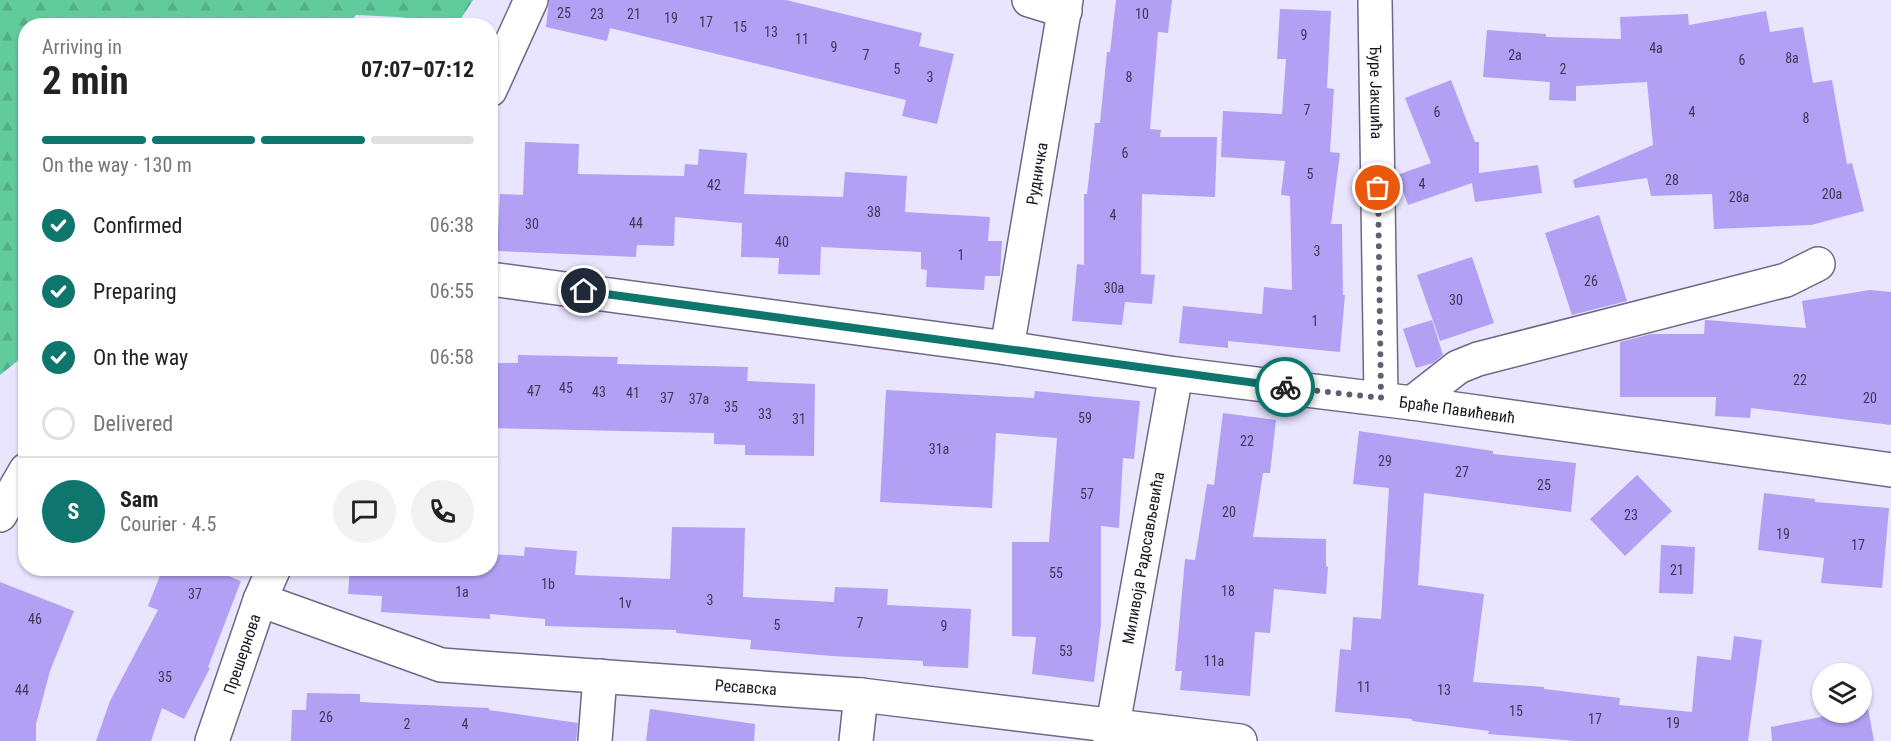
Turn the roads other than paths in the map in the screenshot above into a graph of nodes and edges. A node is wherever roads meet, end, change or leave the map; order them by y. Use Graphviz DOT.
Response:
graph roads {
  1 [pos="531,0"];
  2 [pos="1029,0"];
  3 [pos="1375,0"];
  4 [pos="1066,5"];
  5 [pos="498,72"];
  6 [pos="1818,264"];
  7 [pos="498,280"];
  8 [pos="1007,348"];
  9 [pos="1176,374"];
  10 [pos="1381,398"];
  11 [pos="1412,403"];
  12 [pos="1891,470"];
  13 [pos="18,484"];
  14 [pos="0,516"];
  15 [pos="270,576"];
  16 [pos="260,600"];
  17 [pos="600,676"];
  18 [pos="861,695"];
  19 [pos="1111,733"];
  20 [pos="212,741"];
  21 [pos="595,741"];
  22 [pos="856,741"];
  23 [pos="1240,741"];
  1 -- 5 [label="street"];
  2 -- 4 [label="street"];
  3 -- 10 [label="street, Ђуре Јакшића"];
  4 -- 8 [label="street, Рудничка"];
  6 -- 11 [label="street"];
  7 -- 8 [label="street, Браће Павићевић"];
  8 -- 9 [label="street, Браће Павићевић"];
  9 -- 10 [label="street, Браће Павићевић"];
  9 -- 19 [label="street, Миливоја Радосављевића"];
  10 -- 11 [label="street, Браће Павићевић"];
  11 -- 12 [label="street, Браће Павићевић"];
  13 -- 14 [label="street"];
  15 -- 16 [label="street, Прешернова"];
  16 -- 17 [label="street, Ресавска"];
  16 -- 20 [label="street, Прешернова"];
  17 -- 18 [label="street, Ресавска"];
  17 -- 21 [label="street"];
  18 -- 19 [label="street, Ресавска"];
  18 -- 22 [label="street"];
  19 -- 23 [label="street, Ресавска"];
}
